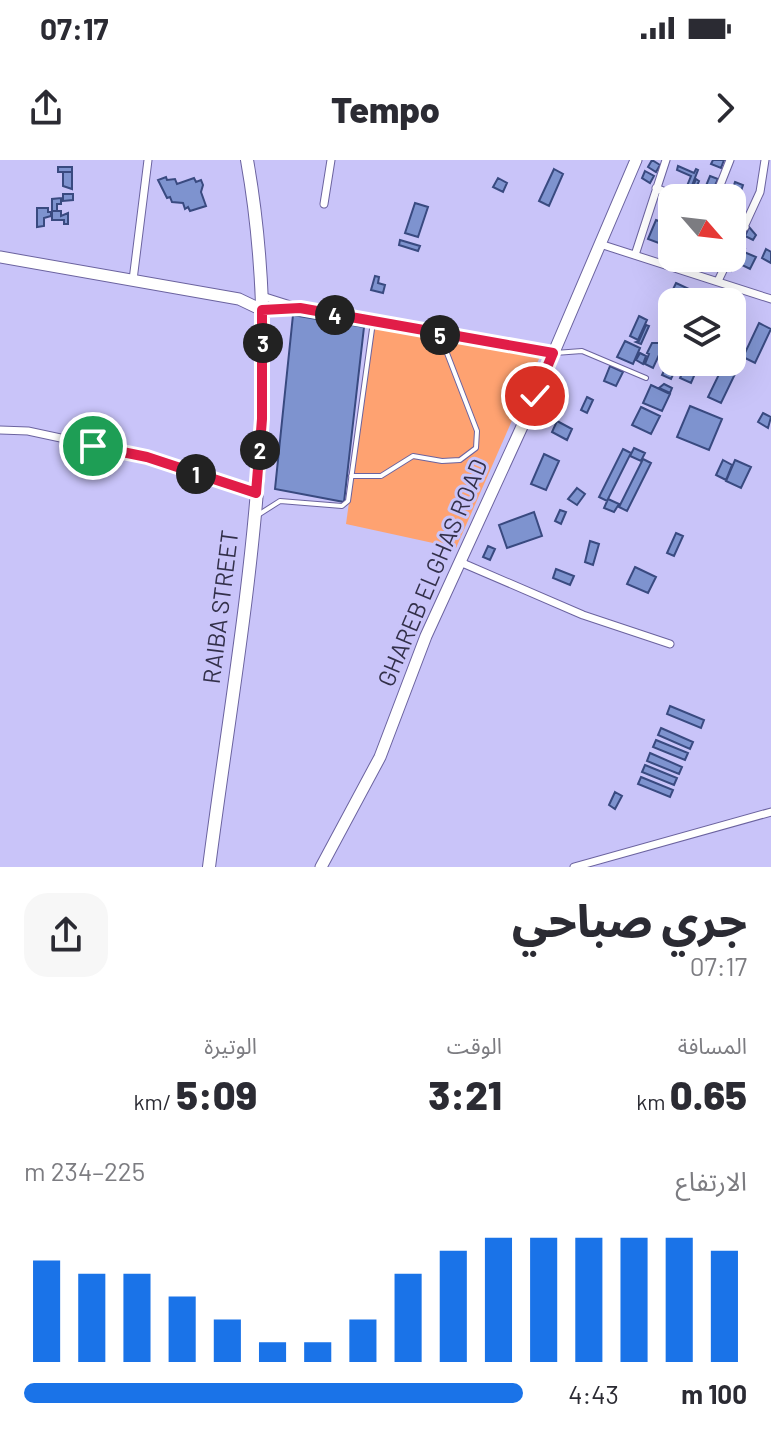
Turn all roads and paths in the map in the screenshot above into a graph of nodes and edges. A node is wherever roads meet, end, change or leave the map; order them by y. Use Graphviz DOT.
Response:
graph roads {
  1 [pos="148,160"];
  2 [pos="247,160"];
  3 [pos="331,160"];
  4 [pos="636,160"];
  5 [pos="666,160"];
  6 [pos="730,160"];
  7 [pos="765,160"];
  8 [pos="721,184"];
  9 [pos="656,188"];
  10 [pos="324,204"];
  11 [pos="746,225"];
  12 [pos="600,244"];
  13 [pos="635,255"];
  14 [pos="0,257"];
  15 [pos="722,272"];
  16 [pos="133,280"];
  17 [pos="718,281"];
  18 [pos="771,286"];
  19 [pos="262,296"];
  20 [pos="769,298"];
  21 [pos="239,299"];
  22 [pos="300,308"];
  23 [pos="262,310"];
  24 [pos="373,322"];
  25 [pos="440,335"];
  26 [pos="553,353"];
  27 [pos="646,378"];
  28 [pos="0,430"];
  29 [pos="351,476"];
  30 [pos="256,493"];
  31 [pos="253,519"];
  32 [pos="460,562"];
  33 [pos="670,644"];
  34 [pos="771,812"];
  35 [pos="209,867"];
  36 [pos="321,867"];
  37 [pos="574,867"];
  1 -- 16 [label="street"];
  2 -- 19 [label="main road, RAIBA STREET"];
  3 -- 10 [label="street"];
  4 -- 12 [label="main road, GHAREB ELGHAS ROAD"];
  5 -- 9 [label="street"];
  6 -- 8 [label="street"];
  7 -- 11 [label="street"];
  9 -- 13 [label="street"];
  12 -- 13 [label="street"];
  12 -- 26 [label="main road, GHAREB ELGHAS ROAD"];
  13 -- 17 [label="street"];
  14 -- 16 [label="main road"];
  15 -- 17 [label="street"];
  16 -- 21 [label="main road"];
  17 -- 20 [label="street"];
  18 -- 20 [label="street"];
  19 -- 21 [label="main road"];
  19 -- 22 [label="street"];
  19 -- 23 [label="main road, RAIBA STREET"];
  21 -- 23 [label="main road"];
  22 -- 23 [label="street"];
  22 -- 24 [label="street"];
  23 -- 30 [label="main road, RAIBA STREET"];
  24 -- 25 [label="street"];
  24 -- 29 [label="lane"];
  25 -- 26 [label="street"];
  25 -- 29 [label="lane"];
  26 -- 27 [label="lane"];
  26 -- 32 [label="main road, GHAREB ELGHAS ROAD"];
  28 -- 30 [label="street"];
  29 -- 31 [label="lane"];
  30 -- 31 [label="main road, RAIBA STREET"];
  31 -- 35 [label="main road, RAIBA STREET"];
  32 -- 33 [label="street"];
  32 -- 36 [label="main road, GHAREB ELGHAS ROAD"];
  34 -- 37 [label="street"];
}
